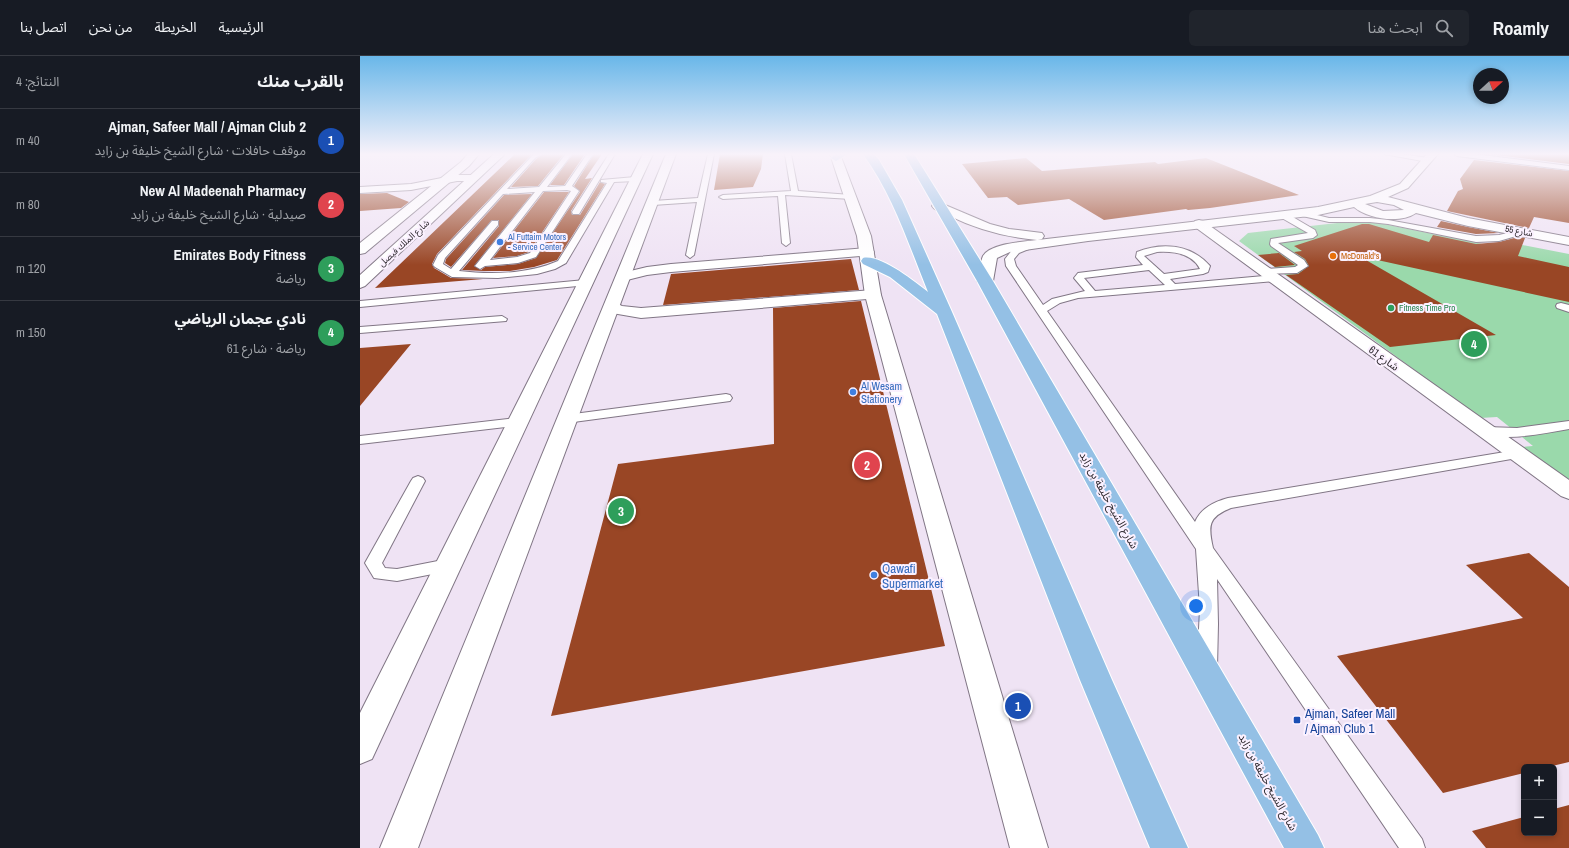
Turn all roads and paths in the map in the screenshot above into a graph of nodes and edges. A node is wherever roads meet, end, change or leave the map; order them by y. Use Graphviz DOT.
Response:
graph roads {
  1 [pos="423,191"];
  2 [pos="432,191"];
  3 [pos="460,191"];
  4 [pos="515,191"];
  5 [pos="539,191"];
  6 [pos="574,191"];
  7 [pos="589,191"];
  8 [pos="605,191"];
  9 [pos="629,191"];
  10 [pos="658,191"];
  11 [pos="703,191"];
  12 [pos="849,191"];
  13 [pos="892,191"];
  14 [pos="930,191"];
  15 [pos="1393,191"];
  16 [pos="1402,191"];
  17 [pos="501,192"];
  18 [pos="429,193"];
  19 [pos="781,193"];
  20 [pos="795,193"];
  21 [pos="723,197"];
  22 [pos="851,197"];
  23 [pos="701,200"];
  24 [pos="1364,201"];
  25 [pos="653,203"];
  26 [pos="938,206"];
  27 [pos="1403,209"];
  28 [pos="1318,211"];
  29 [pos="576,212"];
  30 [pos="1301,213"];
  31 [pos="1379,213"];
  32 [pos="1283,215"];
  33 [pos="515,222"];
  34 [pos="495,223"];
  35 [pos="471,224"];
  36 [pos="1199,224"];
  37 [pos="1520,232"];
  38 [pos="1088,236"];
  39 [pos="1569,241"];
  40 [pos="786,243"];
  41 [pos="1034,244"];
  42 [pos="360,250"];
  43 [pos="690,255"];
  44 [pos="867,256"];
  45 [pos="483,263"];
  46 [pos="1150,267"];
  47 [pos="452,274"];
  48 [pos="1270,275"];
  49 [pos="472,276"];
  50 [pos="1162,277"];
  51 [pos="623,278"];
  52 [pos="985,281"];
  53 [pos="360,283"];
  54 [pos="585,283"];
  55 [pos="1173,287"];
  56 [pos="1093,294"];
  57 [pos="873,295"];
  58 [pos="360,304"];
  59 [pos="612,306"];
  60 [pos="1041,310"];
  61 [pos="944,312"];
  62 [pos="502,319"];
  63 [pos="360,330"];
  64 [pos="726,398"];
  65 [pos="566,418"];
  66 [pos="517,422"];
  67 [pos="1569,425"];
  68 [pos="1486,431"];
  69 [pos="360,440"];
  70 [pos="1517,454"];
  71 [pos="418,481"];
  72 [pos="1569,491"];
  73 [pos="1205,549"];
  74 [pos="448,565"];
  75 [pos="1207,674"];
  76 [pos="360,748"];
  77 [pos="399,848"];
  78 [pos="1029,848"];
  79 [pos="1169,848"];
  80 [pos="1305,848"];
  81 [pos="1413,848"];
  1 -- 18 [label="street"];
  2 -- 18 [label="street, شارع الملك فيصل"];
  3 -- 53 [label="street, شارع الملك فيصل"];
  4 -- 17 [label="lane"];
  5 -- 33 [label="lane"];
  6 -- 45 [label="lane"];
  7 -- 29 [label="lane"];
  8 -- 49 [label="lane"];
  9 -- 54 [label="street"];
  10 -- 25 [label="street"];
  11 -- 23 [label="lane"];
  12 -- 22 [label="street"];
  13 -- 61 [label="main road"];
  14 -- 26 [label="main road, شارع الشيخ خليفة بن زايد"];
  15 -- 24 [label="street"];
  16 -- 27 [label="street"];
  17 -- 35 [label="lane"];
  18 -- 42 [label="street, شارع الملك فيصل"];
  19 -- 20 [label="lane"];
  19 -- 21 [label="lane"];
  19 -- 40 [label="lane"];
  20 -- 22 [label="lane"];
  22 -- 44 [label="street"];
  23 -- 25 [label="lane"];
  23 -- 43 [label="lane"];
  24 -- 27 [label="street"];
  24 -- 28 [label="street"];
  24 -- 31 [label="street"];
  25 -- 51 [label="street"];
  26 -- 38 [label="street"];
  26 -- 52 [label="main road, شارع الشيخ خليفة بن زايد"];
  27 -- 31 [label="street"];
  27 -- 37 [label="street, شارع 55"];
  28 -- 30 [label="street"];
  28 -- 31 [label="street"];
  30 -- 32 [label="street"];
  30 -- 37 [label="lane"];
  32 -- 36 [label="street"];
  32 -- 48 [label="lane"];
  33 -- 34 [label="lane"];
  33 -- 45 [label="lane"];
  34 -- 35 [label="lane"];
  34 -- 47 [label="lane"];
  35 -- 47 [label="lane"];
  36 -- 38 [label="street"];
  36 -- 48 [label="street, شارع 61"];
  37 -- 39 [label="street, شارع 55"];
  38 -- 41 [label="street"];
  41 -- 52 [label="street"];
  41 -- 60 [label="lane"];
  44 -- 51 [label="street"];
  44 -- 57 [label="street"];
  44 -- 61 [label="main road"];
  45 -- 49 [label="lane"];
  46 -- 50 [label="lane"];
  46 -- 50 [label="lane"];
  46 -- 56 [label="lane"];
  47 -- 49 [label="lane"];
  48 -- 55 [label="lane"];
  48 -- 68 [label="street, شارع 61"];
  50 -- 55 [label="lane"];
  51 -- 59 [label="street"];
  52 -- 75 [label="main road, شارع الشيخ خليفة بن زايد"];
  54 -- 58 [label="lane"];
  54 -- 66 [label="street"];
  55 -- 56 [label="lane"];
  56 -- 60 [label="lane"];
  57 -- 59 [label="street"];
  57 -- 78 [label="street"];
  59 -- 65 [label="street"];
  60 -- 73 [label="lane"];
  61 -- 79 [label="main road"];
  62 -- 63 [label="lane"];
  64 -- 65 [label="lane"];
  65 -- 77 [label="street"];
  66 -- 69 [label="lane"];
  66 -- 74 [label="street"];
  67 -- 68 [label="lane"];
  68 -- 70 [label="street, شارع 61"];
  70 -- 72 [label="street, شارع 61"];
  70 -- 73 [label="lane"];
  71 -- 74 [label="lane"];
  73 -- 75 [label="lane"];
  73 -- 81 [label="lane"];
  74 -- 76 [label="street"];
  75 -- 80 [label="main road, شارع الشيخ خليفة بن زايد"];
}
